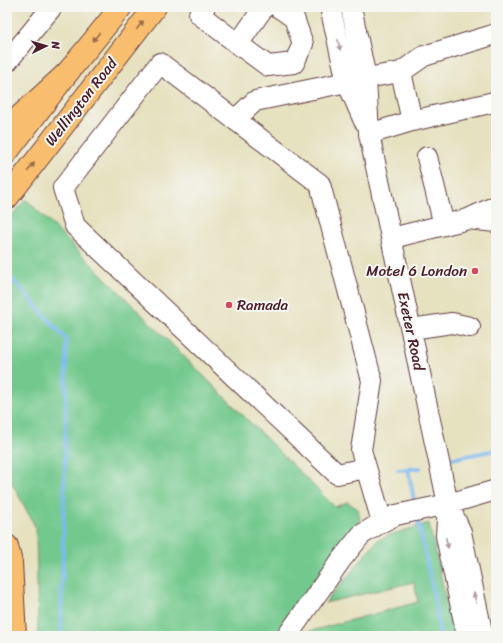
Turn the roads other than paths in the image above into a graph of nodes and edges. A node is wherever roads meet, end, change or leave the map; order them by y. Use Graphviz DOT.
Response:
graph roads {
  1 [pos="52,7"];
  2 [pos="121,7"];
  3 [pos="155,7"];
  4 [pos="205,7"];
  5 [pos="264,7"];
  6 [pos="278,7"];
  7 [pos="330,7"];
  8 [pos="351,7"];
  9 [pos="496,34"];
  10 [pos="14,40"];
  11 [pos="238,44"];
  12 [pos="7,62"];
  13 [pos="68,72"];
  14 [pos="401,72"];
  15 [pos="357,80"];
  16 [pos="494,102"];
  17 [pos="235,120"];
  18 [pos="412,121"];
  19 [pos="7,128"];
  20 [pos="369,134"];
  21 [pos="7,152"];
  22 [pos="427,157"];
  23 [pos="7,198"];
  24 [pos="496,206"];
  25 [pos="468,219"];
  26 [pos="496,222"];
  27 [pos="444,225"];
  28 [pos="392,238"];
  29 [pos="470,328"];
  30 [pos="411,329"];
  31 [pos="366,468"];
  32 [pos="496,490"];
  33 [pos="448,504"];
  34 [pos="382,522"];
  35 [pos="7,546"];
  36 [pos="15,636"];
  37 [pos="287,636"];
  38 [pos="467,636"];
  39 [pos="483,636"];
  1 -- 10 [label="street"];
  2 -- 13 [label="main road, Wellington Road, one-way"];
  23 -- 3 [label="main road, Wellington Road, one-way"];
  4 -- 11 [label="street"];
  5 -- 11 [label="street"];
  6 -- 11 [label="street"];
  7 -- 15 [label="street, Exeter Road, one-way"];
  8 -- 15 [label="street, Exeter Road"];
  9 -- 14 [label="street"];
  10 -- 12 [label="street"];
  13 -- 19 [label="main road"];
  13 -- 21 [label="main road, Wellington Road"];
  14 -- 15 [label="street"];
  14 -- 18 [label="street"];
  15 -- 17 [label="street"];
  15 -- 20 [label="street, Exeter Road"];
  16 -- 18 [label="street"];
  17 -- 31 [label="street"];
  17 -- 31 [label="street"];
  18 -- 20 [label="street"];
  20 -- 28 [label="street, Exeter Road"];
  22 -- 27 [label="street"];
  24 -- 25 [label="street"];
  25 -- 26 [label="street"];
  25 -- 27 [label="street"];
  27 -- 28 [label="street"];
  28 -- 30 [label="street, Exeter Road"];
  29 -- 30 [label="street"];
  30 -- 33 [label="street, Exeter Road"];
  31 -- 34 [label="street"];
  32 -- 33 [label="street"];
  33 -- 34 [label="street"];
  33 -- 38 [label="street, Exeter Road, one-way"];
  39 -- 33 [label="street, Exeter Road, one-way"];
  34 -- 37 [label="street"];
  35 -- 36 [label="main road"];
}
